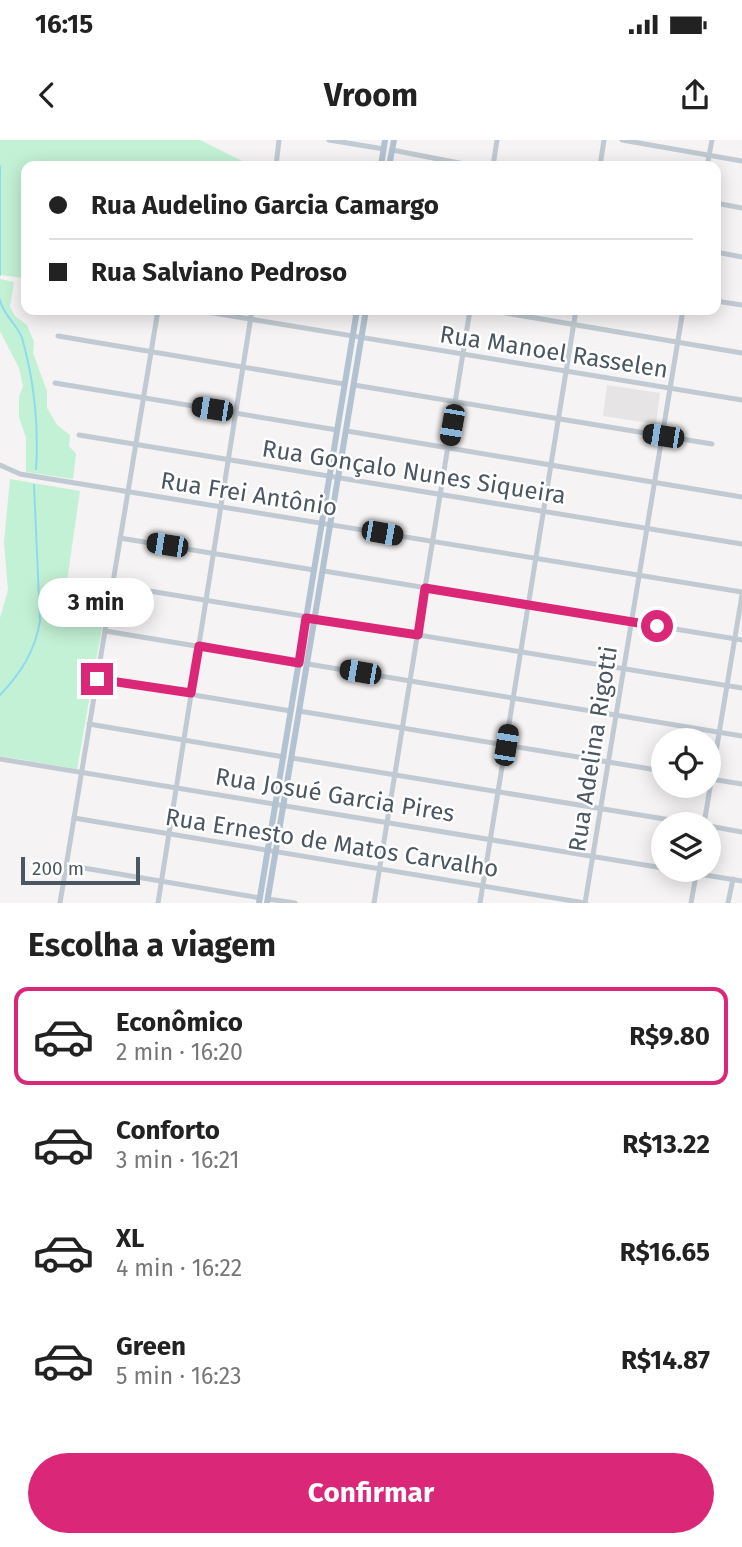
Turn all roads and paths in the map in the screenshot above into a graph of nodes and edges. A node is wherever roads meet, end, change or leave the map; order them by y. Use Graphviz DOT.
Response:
graph roads {
  1 [pos="279,140"];
  2 [pos="330,140"];
  3 [pos="386,140"];
  4 [pos="394,140"];
  5 [pos="497,140"];
  6 [pos="604,140"];
  7 [pos="622,140"];
  8 [pos="712,140"];
  9 [pos="384,149"];
  10 [pos="392,150"];
  11 [pos="709,156"];
  12 [pos="277,161"];
  13 [pos="382,161"];
  14 [pos="390,161"];
  15 [pos="449,161"];
  16 [pos="494,161"];
  17 [pos="601,161"];
  18 [pos="708,161"];
  19 [pos="742,161"];
  20 [pos="721,204"];
  21 [pos="742,208"];
  22 [pos="721,253"];
  23 [pos="742,257"];
  24 [pos="721,301"];
  25 [pos="742,305"];
  26 [pos="158,315"];
  27 [pos="226,315"];
  28 [pos="251,315"];
  29 [pos="356,315"];
  30 [pos="365,315"];
  31 [pos="469,315"];
  32 [pos="527,315"];
  33 [pos="575,315"];
  34 [pos="683,315"];
  35 [pos="251,319"];
  36 [pos="574,324"];
  37 [pos="58,336"];
  38 [pos="352,337"];
  39 [pos="361,338"];
  40 [pos="678,342"];
  41 [pos="152,351"];
  42 [pos="742,353"];
  43 [pos="463,354"];
  44 [pos="243,366"];
  45 [pos="566,371"];
  46 [pos="55,383"];
  47 [pos="344,384"];
  48 [pos="354,384"];
  49 [pos="670,388"];
  50 [pos="144,398"];
  51 [pos="742,400"];
  52 [pos="455,402"];
  53 [pos="235,413"];
  54 [pos="559,418"];
  55 [pos="337,430"];
  56 [pos="347,431"];
  57 [pos="79,435"];
  58 [pos="663,436"];
  59 [pos="712,444"];
  60 [pos="136,445"];
  61 [pos="447,448"];
  62 [pos="228,459"];
  63 [pos="551,464"];
  64 [pos="0,465"];
  65 [pos="329,477"];
  66 [pos="339,477"];
  67 [pos="655,481"];
  68 [pos="128,492"];
  69 [pos="442,494"];
  70 [pos="742,498"];
  71 [pos="220,506"];
  72 [pos="544,511"];
  73 [pos="321,524"];
  74 [pos="331,524"];
  75 [pos="647,528"];
  76 [pos="120,538"];
  77 [pos="434,542"];
  78 [pos="742,544"];
  79 [pos="213,553"];
  80 [pos="536,559"];
  81 [pos="314,570"];
  82 [pos="324,570"];
  83 [pos="639,576"];
  84 [pos="113,585"];
  85 [pos="425,588"];
  86 [pos="742,593"];
  87 [pos="207,600"];
  88 [pos="528,605"];
  89 [pos="306,618"];
  90 [pos="316,618"];
  91 [pos="632,622"];
  92 [pos="105,631"];
  93 [pos="418,635"];
  94 [pos="735,639"];
  95 [pos="742,640"];
  96 [pos="199,646"];
  97 [pos="521,652"];
  98 [pos="299,663"];
  99 [pos="308,664"];
  100 [pos="624,669"];
  101 [pos="97,679"];
  102 [pos="411,681"];
  103 [pos="727,686"];
  104 [pos="742,688"];
  105 [pos="191,693"];
  106 [pos="513,698"];
  107 [pos="295,711"];
  108 [pos="616,715"];
  109 [pos="89,724"];
  110 [pos="403,728"];
  111 [pos="690,728"];
  112 [pos="720,728"];
  113 [pos="721,733"];
  114 [pos="742,736"];
  115 [pos="184,740"];
  116 [pos="506,745"];
  117 [pos="288,757"];
  118 [pos="0,759"];
  119 [pos="609,761"];
  120 [pos="651,769"];
  121 [pos="82,771"];
  122 [pos="395,774"];
  123 [pos="721,781"];
  124 [pos="742,784"];
  125 [pos="176,787"];
  126 [pos="498,792"];
  127 [pos="280,804"];
  128 [pos="601,808"];
  129 [pos="651,817"];
  130 [pos="74,818"];
  131 [pos="387,821"];
  132 [pos="721,828"];
  133 [pos="742,832"];
  134 [pos="169,834"];
  135 [pos="490,839"];
  136 [pos="272,851"];
  137 [pos="593,856"];
  138 [pos="66,865"];
  139 [pos="651,866"];
  140 [pos="379,869"];
  141 [pos="721,877"];
  142 [pos="733,879"];
  143 [pos="162,881"];
  144 [pos="742,881"];
  145 [pos="694,882"];
  146 [pos="483,886"];
  147 [pos="263,901"];
  148 [pos="60,903"];
  149 [pos="158,903"];
  150 [pos="295,903"];
  151 [pos="374,903"];
  152 [pos="480,903"];
  153 [pos="585,903"];
  154 [pos="691,903"];
  155 [pos="729,903"];
  1 -- 12 [label="street"];
  2 -- 9 [label="street"];
  3 -- 9 [label="main road"];
  4 -- 10 [label="main road"];
  5 -- 16 [label="street"];
  6 -- 17 [label="street"];
  7 -- 11 [label="street"];
  8 -- 11 [label="street"];
  9 -- 13 [label="main road"];
  10 -- 14 [label="main road"];
  10 -- 15 [label="street"];
  11 -- 18 [label="street"];
  11 -- 19 [label="street"];
  20 -- 21 [label="street"];
  22 -- 23 [label="street"];
  24 -- 25 [label="street"];
  26 -- 41 [label="street"];
  27 -- 35 [label="street, Rua Manoel Rasselen"];
  28 -- 35 [label="street"];
  29 -- 38 [label="main road"];
  30 -- 39 [label="main road"];
  31 -- 43 [label="street"];
  32 -- 36 [label="street"];
  33 -- 36 [label="street"];
  34 -- 40 [label="street, Rua Adelina Rigotti"];
  35 -- 38 [label="street, Rua Manoel Rasselen"];
  35 -- 44 [label="street"];
  36 -- 40 [label="street"];
  36 -- 45 [label="street"];
  37 -- 41 [label="street"];
  38 -- 39 [label="street, Rua Manoel Rasselen"];
  38 -- 47 [label="main road"];
  39 -- 43 [label="street, Rua Manoel Rasselen"];
  39 -- 48 [label="main road"];
  40 -- 42 [label="street"];
  40 -- 49 [label="street, Rua Adelina Rigotti"];
  41 -- 44 [label="street"];
  41 -- 50 [label="street"];
  43 -- 45 [label="street, Rua Manoel Rasselen"];
  43 -- 52 [label="street"];
  44 -- 47 [label="street"];
  44 -- 53 [label="street"];
  45 -- 49 [label="street, Rua Manoel Rasselen"];
  45 -- 54 [label="street"];
  46 -- 50 [label="street"];
  47 -- 55 [label="main road"];
  48 -- 52 [label="street"];
  48 -- 56 [label="main road"];
  49 -- 51 [label="street, Rua Manoel Rasselen"];
  49 -- 58 [label="street, Rua Adelina Rigotti"];
  50 -- 53 [label="street"];
  50 -- 60 [label="street"];
  52 -- 54 [label="street"];
  52 -- 61 [label="street"];
  53 -- 55 [label="street"];
  53 -- 62 [label="street"];
  54 -- 58 [label="street"];
  54 -- 63 [label="street"];
  55 -- 65 [label="main road"];
  56 -- 61 [label="street"];
  56 -- 66 [label="main road"];
  57 -- 60 [label="street, Rua Gonçalo Nunes Siqueira"];
  58 -- 59 [label="street"];
  58 -- 67 [label="street, Rua Adelina Rigotti"];
  60 -- 62 [label="street, Rua Gonçalo Nunes Siqueira"];
  60 -- 68 [label="street"];
  61 -- 63 [label="street"];
  61 -- 69 [label="street"];
  62 -- 65 [label="street, Rua Gonçalo Nunes Siqueira"];
  62 -- 71 [label="street"];
  63 -- 67 [label="street"];
  63 -- 72 [label="street"];
  64 -- 68 [label="street, Rua Frei Antônio"];
  65 -- 66 [label="street, Rua Gonçalo Nunes Siqueira"];
  65 -- 73 [label="main road"];
  66 -- 69 [label="street, Rua Gonçalo Nunes Siqueira"];
  66 -- 74 [label="main road"];
  67 -- 70 [label="street"];
  67 -- 75 [label="street, Rua Adelina Rigotti"];
  68 -- 71 [label="street, Rua Frei Antônio"];
  68 -- 76 [label="street"];
  69 -- 72 [label="street, Rua Gonçalo Nunes Siqueira"];
  69 -- 77 [label="street"];
  71 -- 73 [label="street, Rua Frei Antônio"];
  71 -- 79 [label="street"];
  72 -- 75 [label="street, Rua Gonçalo Nunes Siqueira"];
  72 -- 80 [label="street"];
  73 -- 74 [label="street, Rua Frei Antônio"];
  73 -- 81 [label="main road"];
  74 -- 77 [label="street, Rua Frei Antônio"];
  74 -- 82 [label="main road"];
  75 -- 78 [label="street, Rua Gonçalo Nunes Siqueira"];
  75 -- 83 [label="street, Rua Adelina Rigotti"];
  76 -- 79 [label="street"];
  76 -- 84 [label="street"];
  77 -- 80 [label="street, Rua Frei Antônio"];
  77 -- 85 [label="street"];
  79 -- 81 [label="street"];
  79 -- 87 [label="street"];
  80 -- 83 [label="street, Rua Frei Antônio"];
  80 -- 88 [label="street"];
  81 -- 89 [label="main road"];
  82 -- 85 [label="street"];
  82 -- 90 [label="main road"];
  83 -- 86 [label="street, Rua Frei Antônio"];
  83 -- 91 [label="street, Rua Adelina Rigotti"];
  84 -- 87 [label="street"];
  84 -- 92 [label="street"];
  85 -- 88 [label="street"];
  85 -- 93 [label="street"];
  86 -- 94 [label="street"];
  87 -- 89 [label="street"];
  87 -- 96 [label="street"];
  88 -- 91 [label="street"];
  88 -- 97 [label="street"];
  89 -- 90 [label="street"];
  89 -- 98 [label="main road"];
  90 -- 93 [label="street"];
  90 -- 99 [label="main road"];
  91 -- 94 [label="street"];
  91 -- 100 [label="street, Rua Adelina Rigotti"];
  92 -- 96 [label="street"];
  92 -- 101 [label="street"];
  93 -- 97 [label="street"];
  93 -- 102 [label="street"];
  94 -- 95 [label="street"];
  94 -- 103 [label="street"];
  96 -- 98 [label="street"];
  96 -- 105 [label="street"];
  97 -- 100 [label="street"];
  97 -- 106 [label="street"];
  98 -- 107 [label="main road"];
  99 -- 102 [label="street"];
  99 -- 107 [label="main road"];
  100 -- 103 [label="street"];
  100 -- 108 [label="street, Rua Adelina Rigotti"];
  101 -- 105 [label="street"];
  101 -- 109 [label="street"];
  102 -- 106 [label="street"];
  102 -- 110 [label="street"];
  103 -- 104 [label="street"];
  103 -- 112 [label="street"];
  105 -- 107 [label="street"];
  105 -- 115 [label="street"];
  106 -- 108 [label="street"];
  106 -- 116 [label="street"];
  107 -- 110 [label="street"];
  107 -- 117 [label="main road"];
  108 -- 111 [label="street"];
  108 -- 119 [label="street, Rua Adelina Rigotti"];
  109 -- 115 [label="street"];
  109 -- 121 [label="street"];
  110 -- 116 [label="street"];
  110 -- 122 [label="street"];
  113 -- 114 [label="street"];
  115 -- 117 [label="street"];
  115 -- 125 [label="street"];
  116 -- 119 [label="street"];
  116 -- 126 [label="street"];
  117 -- 122 [label="street"];
  117 -- 127 [label="main road"];
  118 -- 121 [label="street, Rua Josué Garcia Pires"];
  119 -- 120 [label="street"];
  119 -- 128 [label="street, Rua Adelina Rigotti"];
  121 -- 125 [label="street, Rua Josué Garcia Pires"];
  121 -- 130 [label="street"];
  122 -- 126 [label="street"];
  122 -- 131 [label="street"];
  123 -- 124 [label="street"];
  125 -- 127 [label="street, Rua Josué Garcia Pires"];
  125 -- 134 [label="street"];
  126 -- 128 [label="street"];
  126 -- 135 [label="street"];
  127 -- 131 [label="street, Rua Josué Garcia Pires"];
  127 -- 136 [label="main road"];
  128 -- 129 [label="street"];
  128 -- 137 [label="street, Rua Adelina Rigotti"];
  130 -- 134 [label="street, Rua Ernesto de Matos Carvalho"];
  130 -- 138 [label="street"];
  131 -- 135 [label="street, Rua Josué Garcia Pires"];
  131 -- 140 [label="street"];
  132 -- 133 [label="street"];
  134 -- 136 [label="street, Rua Ernesto de Matos Carvalho"];
  134 -- 143 [label="street"];
  135 -- 137 [label="street, Rua Josué Garcia Pires"];
  135 -- 146 [label="street"];
  136 -- 140 [label="street, Rua Ernesto de Matos Carvalho"];
  136 -- 147 [label="main road"];
  137 -- 139 [label="street, Rua Josué Garcia Pires"];
  137 -- 153 [label="street, Rua Adelina Rigotti"];
  138 -- 143 [label="street"];
  138 -- 148 [label="street"];
  140 -- 146 [label="street, Rua Ernesto de Matos Carvalho"];
  140 -- 151 [label="street"];
  141 -- 142 [label="street"];
  142 -- 144 [label="street"];
  142 -- 155 [label="street"];
  143 -- 147 [label="street"];
  143 -- 149 [label="street"];
  145 -- 154 [label="street"];
  146 -- 152 [label="street"];
  146 -- 153 [label="street, Rua Ernesto de Matos Carvalho"];
  147 -- 150 [label="street"];
}
